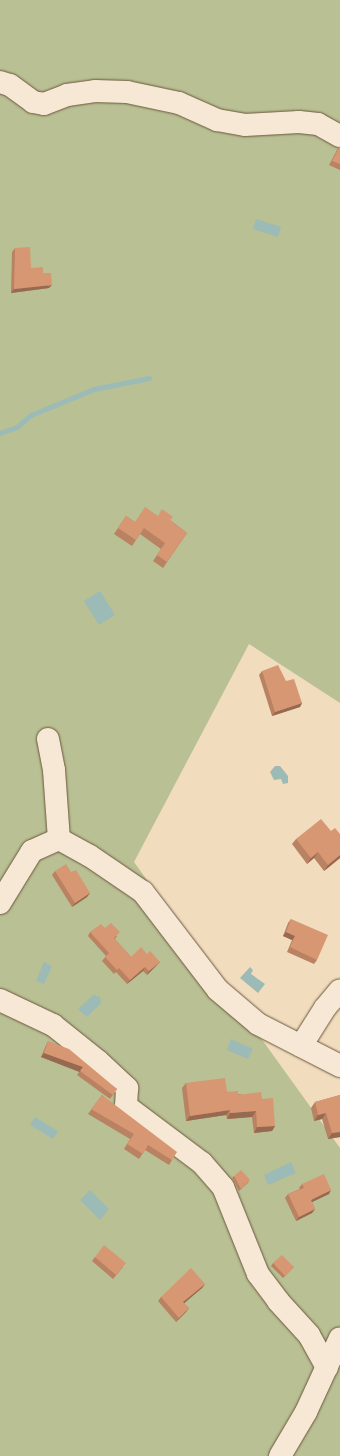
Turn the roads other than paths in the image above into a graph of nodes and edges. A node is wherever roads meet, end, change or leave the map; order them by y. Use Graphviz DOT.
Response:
graph roads {
  1 [pos="0,82"];
  2 [pos="340,136"];
  3 [pos="48,739"];
  4 [pos="59,839"];
  5 [pos="0,903"];
  6 [pos="340,990"];
  7 [pos="0,1000"];
  8 [pos="301,1046"];
  9 [pos="340,1066"];
  10 [pos="340,1338"];
  11 [pos="327,1367"];
  12 [pos="280,1456"];
  1 -- 2 [label="street"];
  3 -- 4 [label="street"];
  4 -- 5 [label="street"];
  4 -- 8 [label="street"];
  6 -- 8 [label="street"];
  7 -- 11 [label="street"];
  8 -- 9 [label="street"];
  10 -- 11 [label="street"];
  11 -- 12 [label="street"];
}
